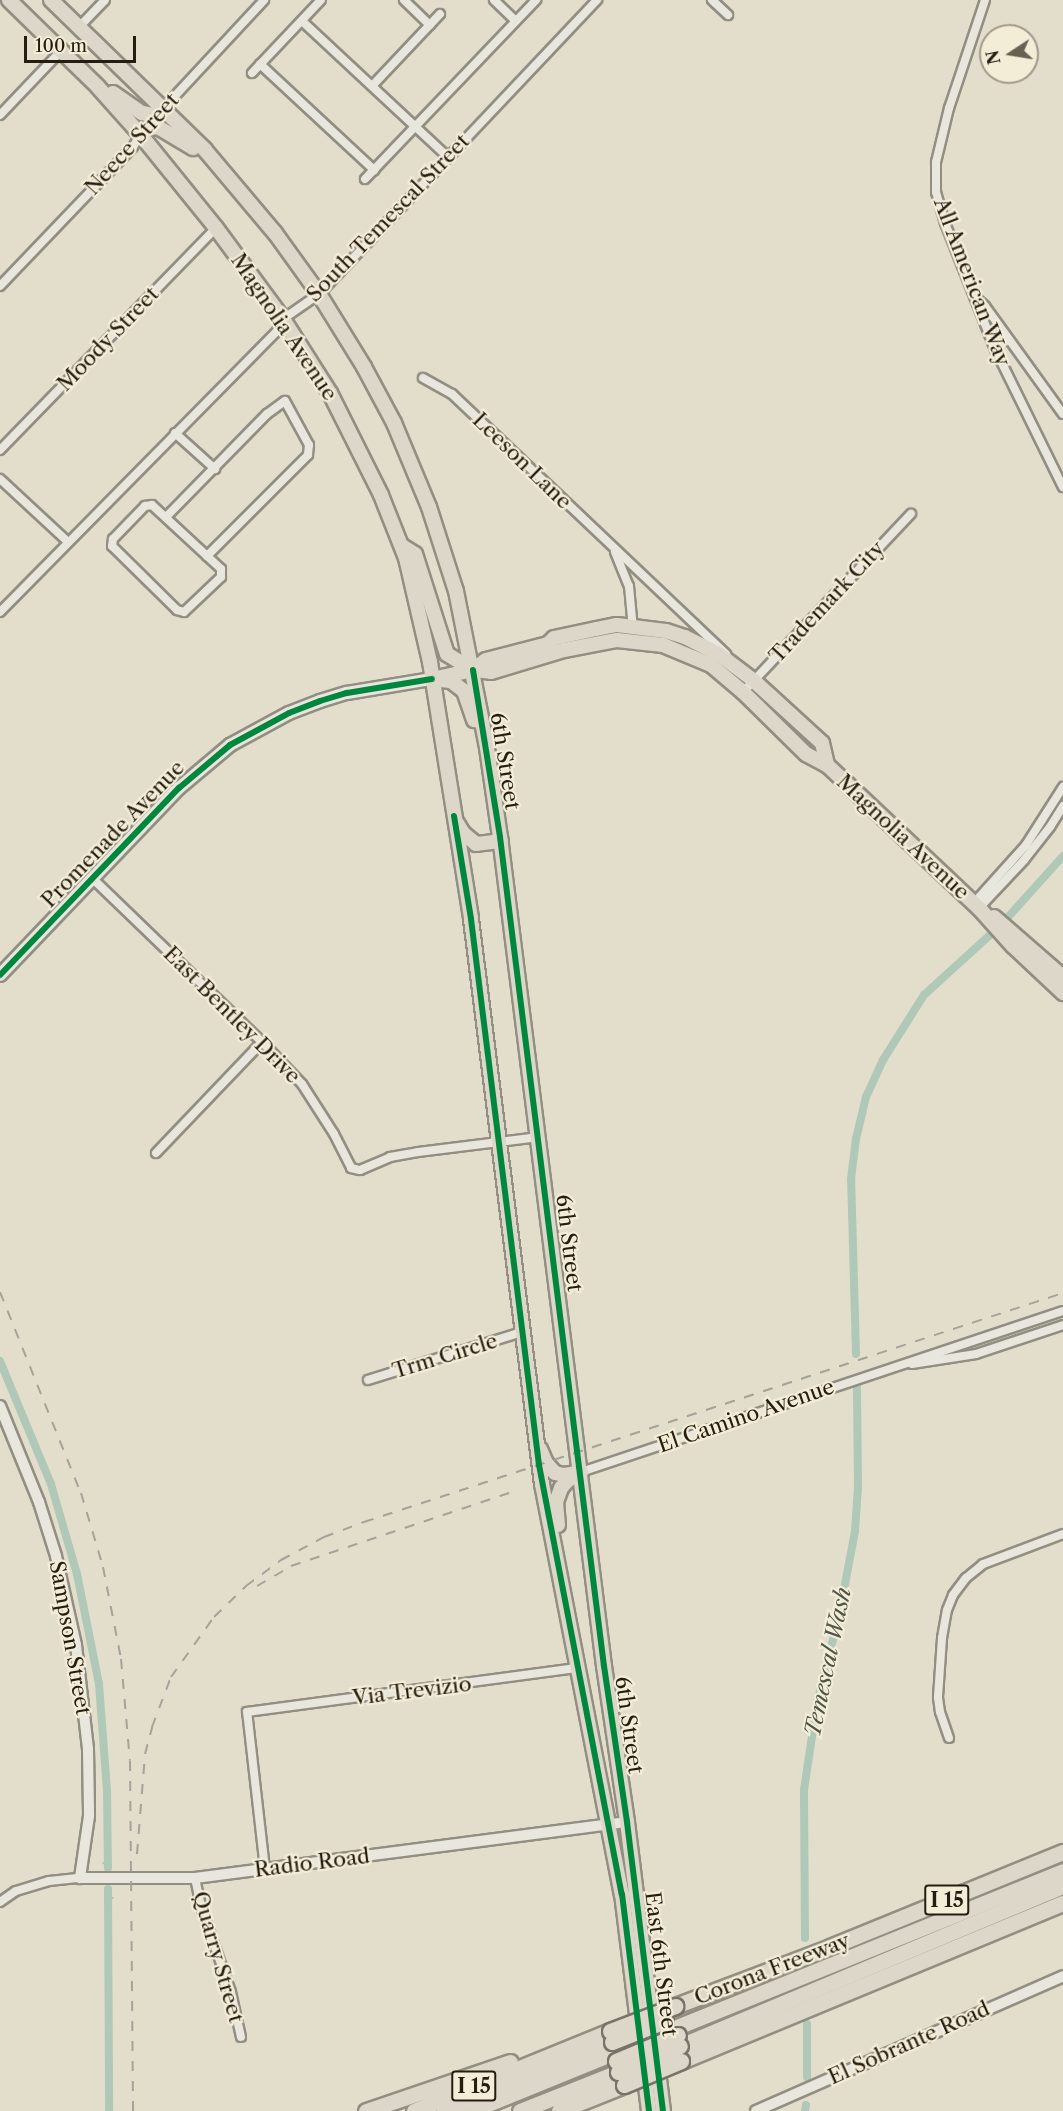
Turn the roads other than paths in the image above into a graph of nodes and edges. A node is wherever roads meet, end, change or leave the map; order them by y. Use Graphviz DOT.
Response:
graph roads {
  1 [pos="9,0"];
  2 [pos="51,0"];
  3 [pos="105,0"];
  4 [pos="264,0"];
  5 [pos="321,0"];
  6 [pos="404,0"];
  7 [pos="494,0"];
  8 [pos="536,0"];
  9 [pos="597,0"];
  10 [pos="711,0"];
  11 [pos="985,0"];
  12 [pos="440,14"];
  13 [pos="728,15"];
  14 [pos="302,21"];
  15 [pos="516,21"];
  16 [pos="430,25"];
  17 [pos="79,27"];
  18 [pos="61,51"];
  19 [pos="75,63"];
  20 [pos="260,64"];
  21 [pos="252,73"];
  22 [pos="372,86"];
  23 [pos="163,110"];
  24 [pos="0,115"];
  25 [pos="416,126"];
  26 [pos="140,134"];
  27 [pos="448,157"];
  28 [pos="374,170"];
  29 [pos="223,171"];
  30 [pos="365,179"];
  31 [pos="216,228"];
  32 [pos="0,286"];
  33 [pos="319,294"];
  34 [pos="972,295"];
  35 [pos="283,319"];
  36 [pos="423,378"];
  37 [pos="1063,414"];
  38 [pos="175,433"];
  39 [pos="0,450"];
  40 [pos="215,468"];
  41 [pos="0,479"];
  42 [pos="1063,487"];
  43 [pos="911,514"];
  44 [pos="166,517"];
  45 [pos="68,543"];
  46 [pos="401,546"];
  47 [pos="615,551"];
  48 [pos="207,556"];
  49 [pos="456,591"];
  50 [pos="0,612"];
  51 [pos="633,634"];
  52 [pos="554,638"];
  53 [pos="473,670"];
  54 [pos="432,679"];
  55 [pos="753,680"];
  56 [pos="743,692"];
  57 [pos="827,765"];
  58 [pos="1063,787"];
  59 [pos="494,792"];
  60 [pos="1063,806"];
  61 [pos="454,816"];
  62 [pos="501,841"];
  63 [pos="92,878"];
  64 [pos="981,909"];
  65 [pos="1016,941"];
  66 [pos="0,975"];
  67 [pos="1063,977"];
  68 [pos="1063,993"];
  69 [pos="262,1042"];
  70 [pos="539,1137"];
  71 [pos="498,1141"];
  72 [pos="156,1153"];
  73 [pos="1063,1311"];
  74 [pos="1063,1325"];
  75 [pos="522,1332"];
  76 [pos="911,1364"];
  77 [pos="368,1380"];
  78 [pos="0,1407"];
  79 [pos="534,1424"];
  80 [pos="581,1472"];
  81 [pos="1063,1534"];
  82 [pos="563,1592"];
  83 [pos="578,1668"];
  84 [pos="949,1738"];
  85 [pos="627,1822"];
  86 [pos="609,1825"];
  87 [pos="1063,1852"];
  88 [pos="1063,1863"];
  89 [pos="265,1869"];
  90 [pos="1063,1871"];
  91 [pos="80,1878"];
  92 [pos="195,1878"];
  93 [pos="1063,1879"];
  94 [pos="1063,1886"];
  95 [pos="0,1902"];
  96 [pos="1063,1903"];
  97 [pos="831,1970"];
  98 [pos="1063,1976"];
  99 [pos="776,1992"];
  100 [pos="678,2032"];
  101 [pos="241,2037"];
  102 [pos="534,2061"];
  103 [pos="617,2062"];
  104 [pos="366,2111"];
  105 [pos="414,2111"];
  106 [pos="444,2111"];
  107 [pos="471,2111"];
  108 [pos="492,2111"];
  109 [pos="520,2111"];
  110 [pos="559,2111"];
  111 [pos="586,2111"];
  112 [pos="649,2111"];
  113 [pos="663,2111"];
  114 [pos="757,2111"];
  1 -- 18 [label="main road, Magnolia Avenue"];
  2 -- 17 [label="main road, Magnolia Avenue"];
  3 -- 17 [label="street"];
  4 -- 23 [label="street, Neece Street"];
  5 -- 14 [label="street"];
  6 -- 16 [label="street"];
  7 -- 15 [label="street"];
  8 -- 15 [label="street"];
  9 -- 27 [label="street, South Temescal Street"];
  10 -- 13 [label="street"];
  11 -- 34 [label="street, All American Way"];
  12 -- 16 [label="street"];
  14 -- 20 [label="street"];
  14 -- 22 [label="street"];
  15 -- 25 [label="street"];
  16 -- 22 [label="street"];
  17 -- 23 [label="main road, Magnolia Avenue"];
  18 -- 19 [label="main road, Magnolia Avenue"];
  18 -- 24 [label="street"];
  19 -- 23 [label="main road"];
  19 -- 26 [label="main road, Magnolia Avenue"];
  20 -- 21 [label="street"];
  20 -- 28 [label="street"];
  22 -- 25 [label="street"];
  23 -- 26 [label="street, Neece Street"];
  23 -- 29 [label="main road, Magnolia Avenue"];
  25 -- 27 [label="street"];
  25 -- 28 [label="street"];
  26 -- 29 [label="main road"];
  26 -- 31 [label="main road, Magnolia Avenue"];
  26 -- 32 [label="street, Neece Street"];
  27 -- 33 [label="street, South Temescal Street"];
  28 -- 30 [label="street"];
  29 -- 33 [label="main road, Magnolia Avenue"];
  31 -- 35 [label="main road, Magnolia Avenue"];
  31 -- 39 [label="street, Moody Street"];
  33 -- 35 [label="street, South Temescal Street"];
  33 -- 49 [label="main road, Magnolia Avenue"];
  34 -- 37 [label="street"];
  34 -- 42 [label="street, All American Way"];
  35 -- 38 [label="street, South Temescal Street"];
  35 -- 46 [label="main road, Magnolia Avenue"];
  36 -- 47 [label="street, Leeson Lane"];
  38 -- 40 [label="street"];
  38 -- 45 [label="street, South Temescal Street"];
  40 -- 44 [label="street"];
  40 -- 48 [label="street"];
  41 -- 45 [label="street"];
  43 -- 55 [label="street, Trademark City"];
  44 -- 48 [label="street"];
  44 -- 48 [label="street"];
  45 -- 50 [label="street, South Temescal Street"];
  46 -- 53 [label="main road"];
  46 -- 54 [label="main road, Magnolia Avenue"];
  47 -- 51 [label="street, Leeson Lane"];
  47 -- 55 [label="street, Leeson Lane"];
  49 -- 52 [label="main road"];
  49 -- 53 [label="main road, Magnolia Avenue"];
  51 -- 52 [label="main road, Magnolia Avenue"];
  51 -- 53 [label="main road, Magnolia Avenue"];
  51 -- 55 [label="main road, Magnolia Avenue"];
  51 -- 56 [label="main road, Magnolia Avenue"];
  52 -- 53 [label="main road, Magnolia Avenue"];
  53 -- 54 [label="main road, Magnolia Avenue"];
  53 -- 59 [label="main road, 6th Street"];
  54 -- 59 [label="main road"];
  54 -- 61 [label="main road, 6th Street"];
  54 -- 63 [label="main road, Promenade Avenue"];
  55 -- 56 [label="street, Trademark City"];
  55 -- 57 [label="main road, Magnolia Avenue"];
  56 -- 57 [label="main road, Magnolia Avenue"];
  57 -- 64 [label="main road, Magnolia Avenue"];
  58 -- 64 [label="street"];
  59 -- 62 [label="main road, 6th Street"];
  60 -- 64 [label="street"];
  61 -- 62 [label="main road"];
  61 -- 71 [label="main road, 6th Street"];
  62 -- 70 [label="main road, 6th Street"];
  63 -- 66 [label="main road, Promenade Avenue"];
  63 -- 69 [label="street, East Bentley Drive"];
  64 -- 65 [label="main road, Magnolia Avenue"];
  65 -- 67 [label="main road, Magnolia Avenue"];
  65 -- 68 [label="main road, Magnolia Avenue"];
  69 -- 71 [label="street, East Bentley Drive"];
  69 -- 72 [label="street"];
  70 -- 71 [label="street"];
  70 -- 80 [label="main road, 6th Street"];
  71 -- 75 [label="main road, 6th Street"];
  73 -- 76 [label="street, El Camino Avenue"];
  74 -- 76 [label="street, El Camino Avenue"];
  75 -- 77 [label="street, Trm Circle"];
  75 -- 79 [label="main road, 6th Street"];
  76 -- 80 [label="street, El Camino Avenue"];
  78 -- 91 [label="street, Sampson Street"];
  79 -- 80 [label="main road"];
  79 -- 82 [label="main road, 6th Street"];
  80 -- 82 [label="main road"];
  80 -- 85 [label="main road, 6th Street"];
  81 -- 84 [label="street"];
  82 -- 83 [label="main road, 6th Street"];
  83 -- 86 [label="main road, 6th Street"];
  83 -- 89 [label="street, Via Trevizio"];
  85 -- 86 [label="street, Radio Road"];
  85 -- 113 [label="main road, East 6th Street"];
  86 -- 89 [label="street, Radio Road"];
  86 -- 112 [label="main road, East 6th Street"];
  87 -- 97 [label="highway, Corona Freeway / I 15"];
  88 -- 97 [label="highway"];
  89 -- 92 [label="street, Radio Road"];
  90 -- 97 [label="highway"];
  91 -- 92 [label="street, Radio Road"];
  91 -- 95 [label="street, Radio Road"];
  92 -- 101 [label="street, Quarry Street"];
  93 -- 97 [label="highway"];
  94 -- 97 [label="highway"];
  96 -- 97 [label="highway, Corona Freeway / I 15"];
  97 -- 99 [label="highway, Corona Freeway / I 15"];
  97 -- 99 [label="highway, Corona Freeway / I 15"];
  97 -- 99 [label="highway"];
  98 -- 114 [label="street, El Sobrante Road"];
  99 -- 100 [label="highway, Corona Freeway / I 15"];
  99 -- 100 [label="highway, Corona Freeway / I 15"];
  99 -- 100 [label="highway"];
  100 -- 103 [label="highway, Corona Freeway / I 15, bridge"];
  100 -- 103 [label="highway, bridge"];
  100 -- 103 [label="highway, Corona Freeway / I 15, bridge"];
  102 -- 103 [label="highway, Corona Freeway / I 15"];
  102 -- 104 [label="highway"];
  102 -- 105 [label="highway, Corona Freeway / I 15"];
  103 -- 106 [label="highway"];
  103 -- 107 [label="highway"];
  103 -- 108 [label="highway"];
  103 -- 109 [label="highway"];
  103 -- 110 [label="highway, Corona Freeway / I 15"];
  103 -- 111 [label="highway"];
}
